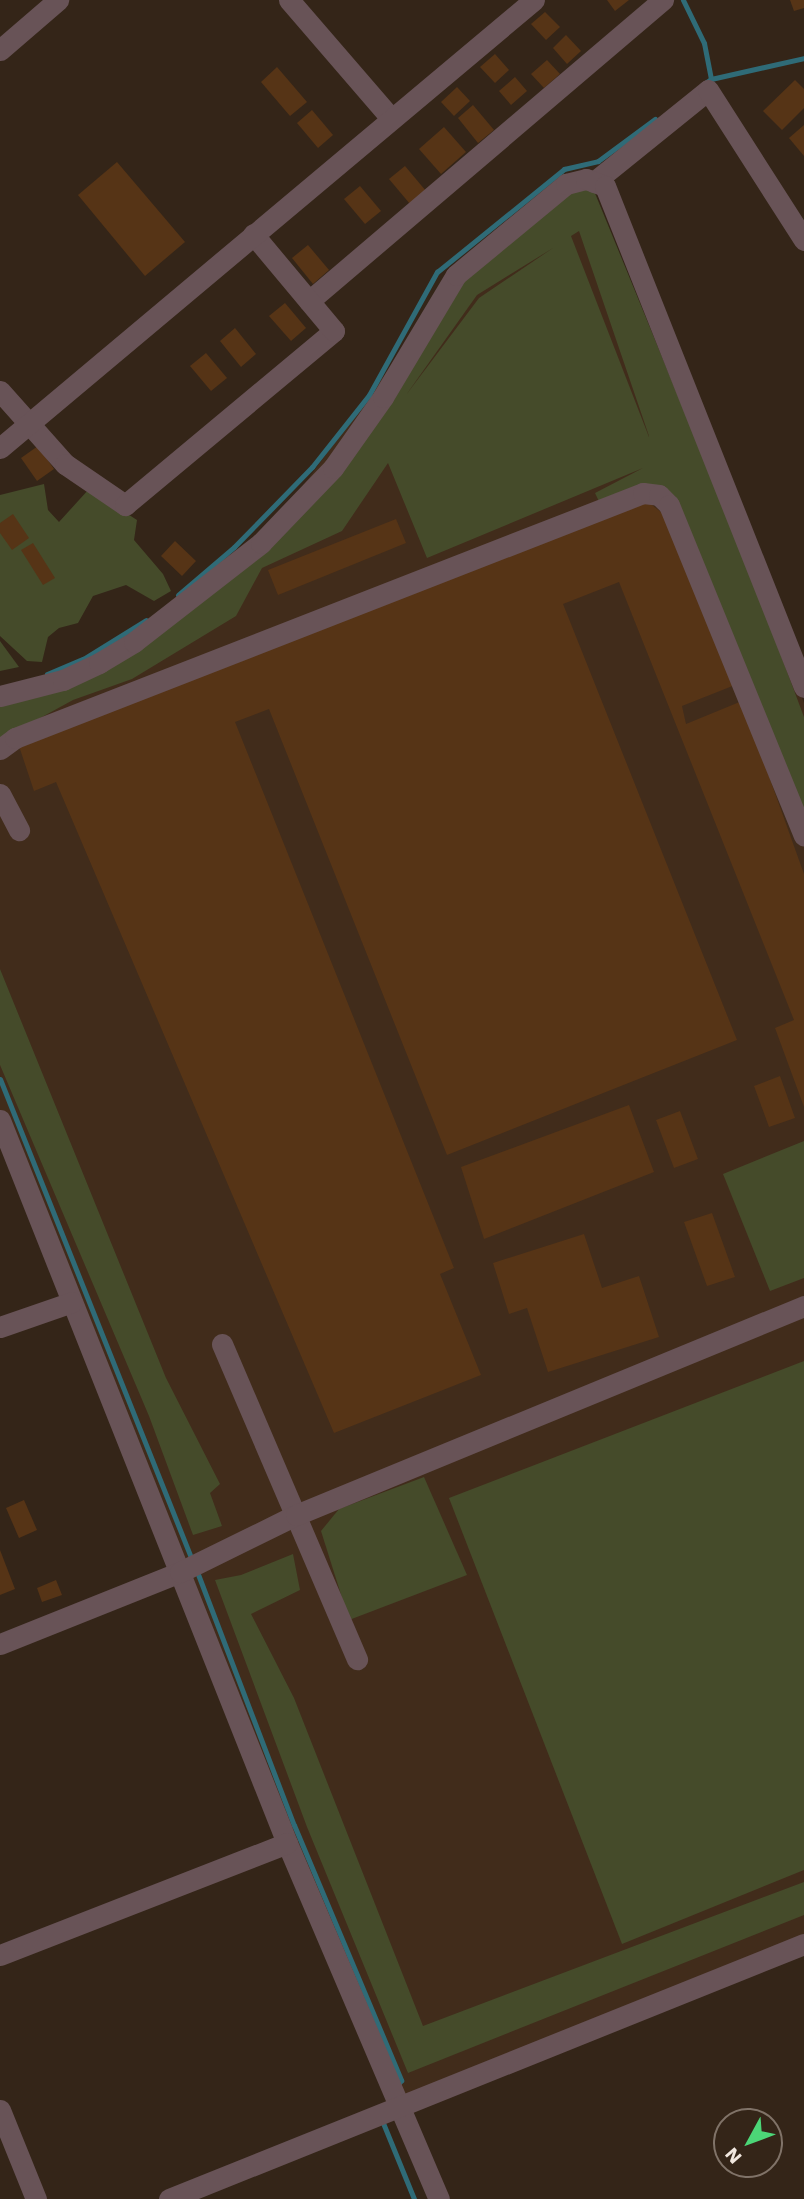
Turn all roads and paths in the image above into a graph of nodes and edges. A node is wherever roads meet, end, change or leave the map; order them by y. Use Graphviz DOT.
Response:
graph roads {
  1 [pos="58,0"];
  2 [pos="289,0"];
  3 [pos="534,0"];
  4 [pos="663,0"];
  5 [pos="0,50"];
  6 [pos="391,118"];
  7 [pos="594,182"];
  8 [pos="253,234"];
  9 [pos="804,240"];
  10 [pos="309,301"];
  11 [pos="0,391"];
  12 [pos="29,424"];
  13 [pos="0,448"];
  14 [pos="804,687"];
  15 [pos="0,696"];
  16 [pos="0,749"];
  17 [pos="0,793"];
  18 [pos="19,830"];
  19 [pos="804,836"];
  20 [pos="0,1120"];
  21 [pos="72,1302"];
  22 [pos="804,1306"];
  23 [pos="0,1327"];
  24 [pos="222,1344"];
  25 [pos="296,1515"];
  26 [pos="180,1572"];
  27 [pos="0,1644"];
  28 [pos="357,1659"];
  29 [pos="287,1843"];
  30 [pos="804,1944"];
  31 [pos="0,1955"];
  32 [pos="398,2104"];
  33 [pos="0,2110"];
  34 [pos="36,2199"];
  35 [pos="169,2199"];
  36 [pos="439,2199"];
  1 -- 5 [label="street"];
  2 -- 6 [label="street"];
  3 -- 6 [label="street"];
  4 -- 10 [label="street"];
  6 -- 8 [label="street"];
  7 -- 9 [label="street"];
  7 -- 14 [label="street"];
  7 -- 15 [label="street"];
  8 -- 10 [label="street"];
  8 -- 12 [label="street"];
  10 -- 12 [label="street"];
  11 -- 12 [label="street"];
  12 -- 13 [label="street"];
  16 -- 19 [label="street"];
  17 -- 18 [label="street"];
  20 -- 21 [label="street"];
  21 -- 23 [label="street"];
  21 -- 26 [label="street"];
  22 -- 25 [label="street"];
  24 -- 25 [label="street"];
  25 -- 26 [label="street"];
  25 -- 28 [label="street"];
  26 -- 27 [label="street"];
  26 -- 29 [label="street"];
  29 -- 31 [label="street"];
  29 -- 32 [label="street"];
  30 -- 32 [label="street"];
  32 -- 35 [label="street"];
  32 -- 36 [label="street"];
  33 -- 34 [label="street"];
}
